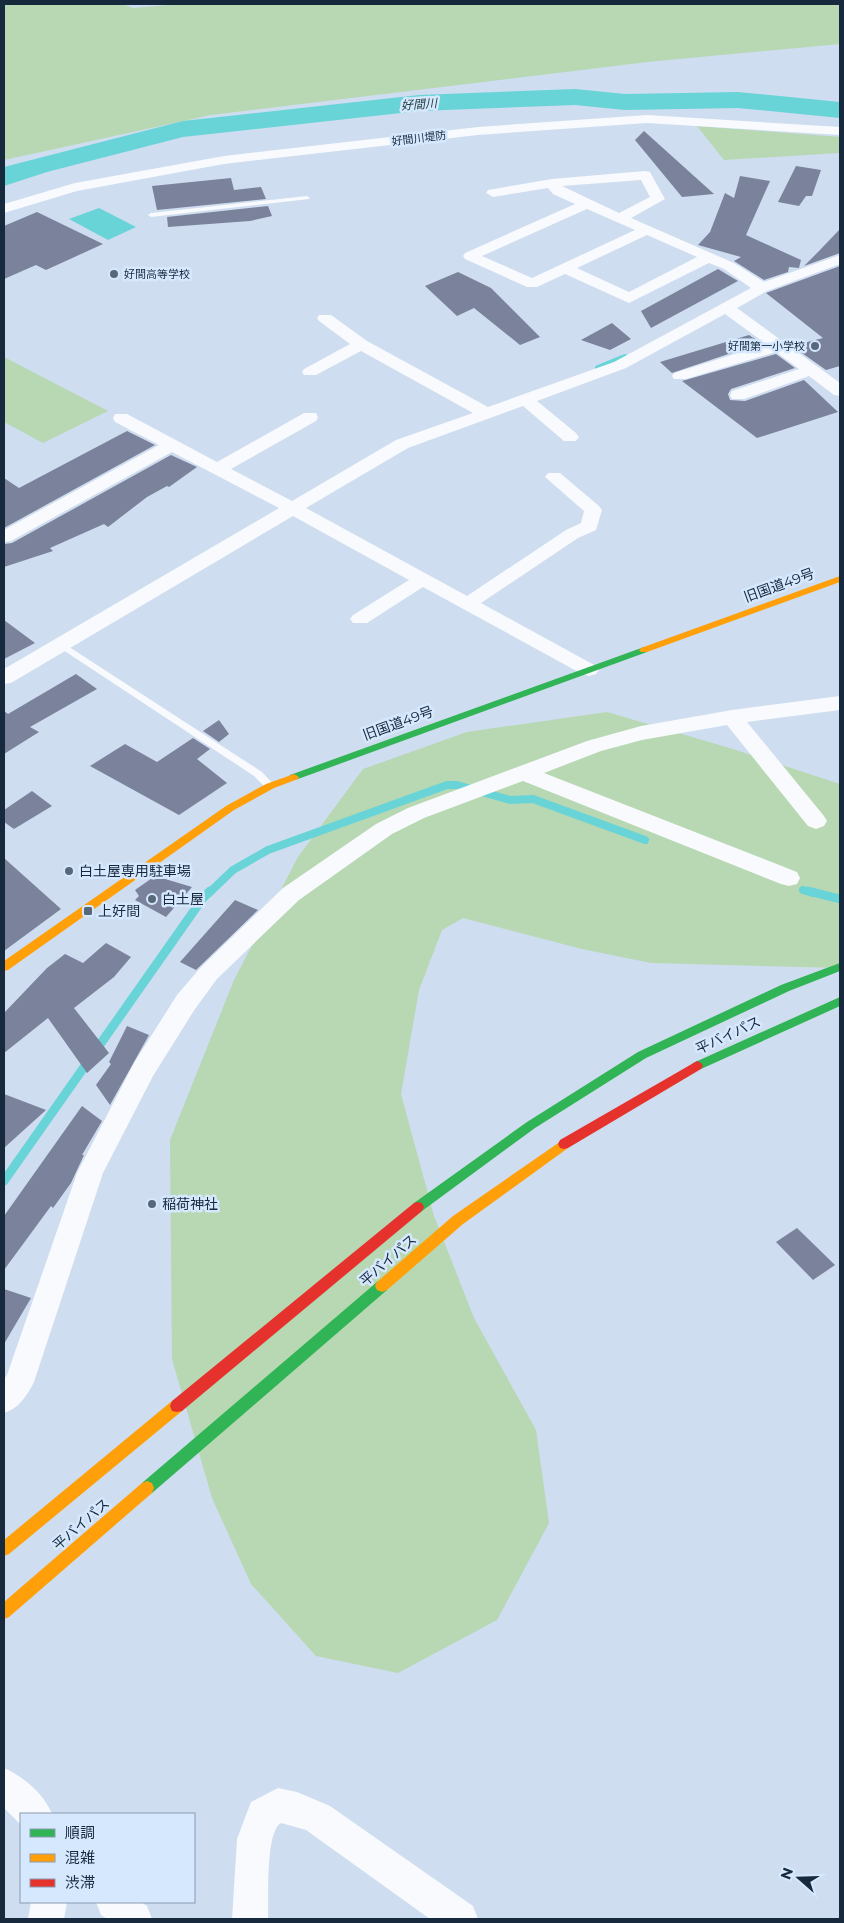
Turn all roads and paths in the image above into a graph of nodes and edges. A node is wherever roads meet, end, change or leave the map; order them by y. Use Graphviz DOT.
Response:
graph roads {
  1 [pos="840,131"];
  2 [pos="552,183"];
  3 [pos="493,193"];
  4 [pos="307,198"];
  5 [pos="586,204"];
  6 [pos="4,209"];
  7 [pos="150,215"];
  8 [pos="618,219"];
  9 [pos="645,231"];
  10 [pos="707,258"];
  11 [pos="840,259"];
  12 [pos="566,269"];
  13 [pos="762,288"];
  14 [pos="727,308"];
  15 [pos="325,318"];
  16 [pos="360,344"];
  17 [pos="778,346"];
  18 [pos="811,370"];
  19 [pos="310,372"];
  20 [pos="680,376"];
  21 [pos="840,391"];
  22 [pos="738,395"];
  23 [pos="525,399"];
  24 [pos="482,412"];
  25 [pos="310,417"];
  26 [pos="121,418"];
  27 [pos="570,437"];
  28 [pos="171,444"];
  29 [pos="217,469"];
  30 [pos="554,477"];
  31 [pos="292,508"];
  32 [pos="4,537"];
  33 [pos="422,578"];
  34 [pos="840,578"];
  35 [pos="469,603"];
  36 [pos="360,619"];
  37 [pos="60,644"];
  38 [pos="589,670"];
  39 [pos="4,678"];
  40 [pos="840,703"];
  41 [pos="732,717"];
  42 [pos="522,772"];
  43 [pos="270,786"];
  44 [pos="816,821"];
  45 [pos="788,878"];
  46 [pos="5,964"];
  47 [pos="840,967"];
  48 [pos="840,1001"];
  49 [pos="4,1400"];
  50 [pos="4,1549"];
  51 [pos="4,1612"];
  52 [pos="4,1785"];
  53 [pos="34,1813"];
  54 [pos="49,1903"];
  55 [pos="115,1903"];
  56 [pos="46,1919"];
  57 [pos="134,1919"];
  58 [pos="250,1919"];
  59 [pos="460,1919"];
  1 -- 6 [label="street, 好間川堤防"];
  2 -- 3 [label="street"];
  2 -- 5 [label="street"];
  2 -- 8 [label="street"];
  4 -- 7 [label="lane"];
  5 -- 8 [label="street"];
  5 -- 12 [label="street"];
  8 -- 9 [label="street"];
  9 -- 10 [label="street"];
  9 -- 12 [label="street"];
  10 -- 12 [label="street"];
  10 -- 13 [label="street"];
  11 -- 13 [label="street"];
  13 -- 14 [label="street"];
  14 -- 17 [label="street"];
  14 -- 23 [label="street"];
  15 -- 16 [label="street"];
  16 -- 19 [label="street"];
  16 -- 24 [label="street"];
  17 -- 18 [label="street"];
  17 -- 20 [label="street"];
  18 -- 21 [label="street"];
  18 -- 22 [label="street"];
  23 -- 24 [label="street"];
  23 -- 27 [label="street"];
  24 -- 31 [label="street"];
  25 -- 29 [label="street"];
  26 -- 28 [label="street"];
  28 -- 29 [label="street"];
  28 -- 32 [label="street"];
  29 -- 31 [label="street"];
  30 -- 35 [label="street"];
  31 -- 33 [label="street"];
  31 -- 37 [label="street"];
  33 -- 35 [label="street"];
  33 -- 36 [label="street"];
  34 -- 38 [label="main road, 旧国道49号"];
  35 -- 38 [label="street"];
  37 -- 39 [label="street"];
  37 -- 43 [label="lane"];
  38 -- 43 [label="main road, 旧国道49号"];
  40 -- 41 [label="street"];
  41 -- 42 [label="street"];
  41 -- 44 [label="street"];
  42 -- 45 [label="street"];
  42 -- 49 [label="street"];
  43 -- 46 [label="main road, 旧国道49号"];
  47 -- 50 [label="main road, 平バイパス"];
  48 -- 51 [label="main road, 平バイパス"];
  52 -- 53 [label="street"];
  54 -- 56 [label="street"];
  55 -- 57 [label="street"];
  58 -- 59 [label="street"];
}
